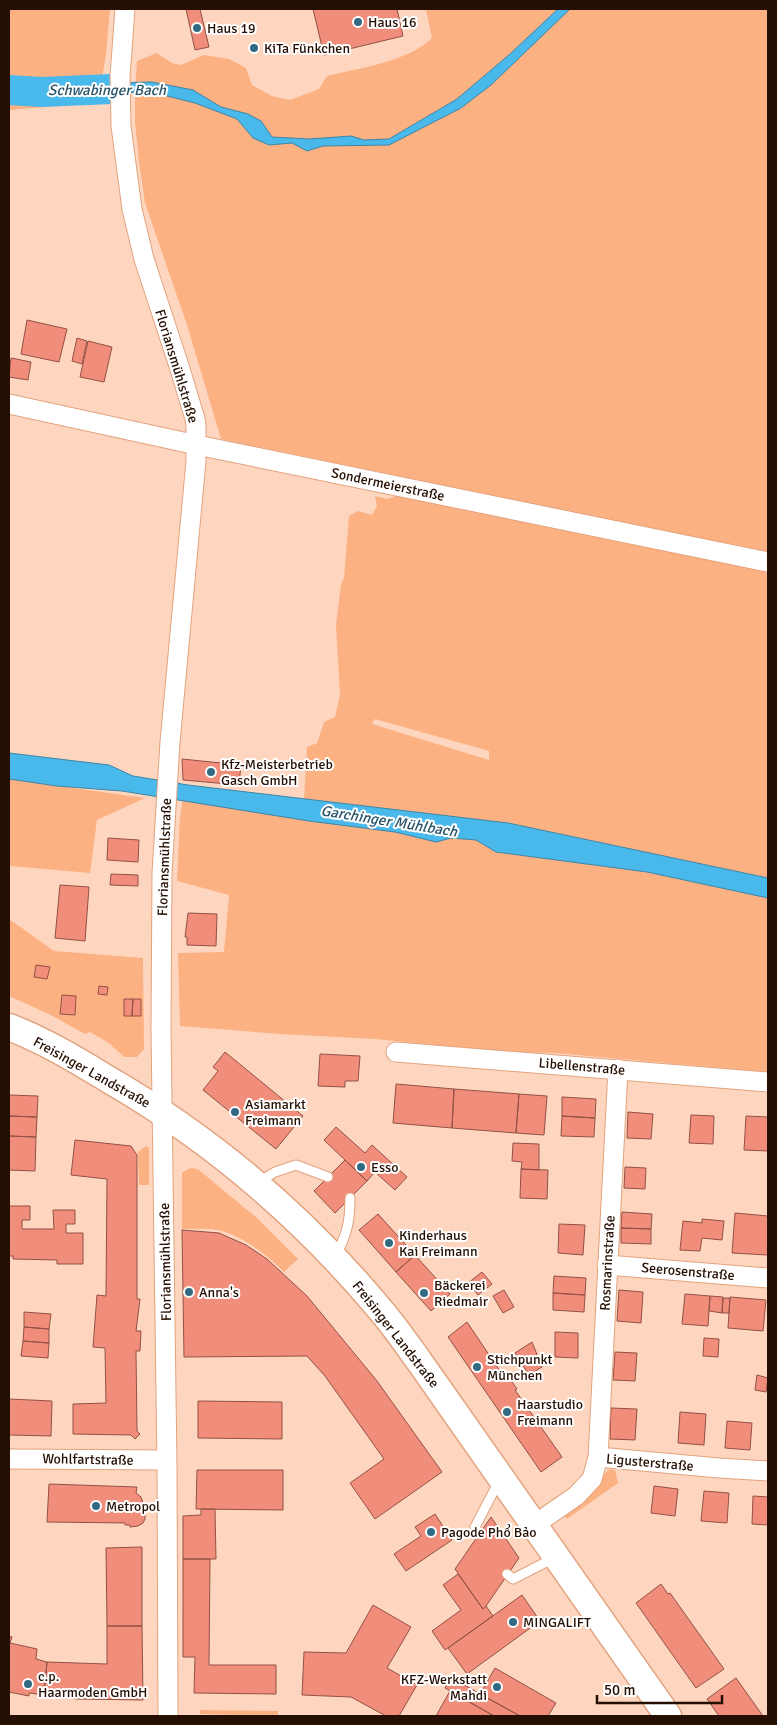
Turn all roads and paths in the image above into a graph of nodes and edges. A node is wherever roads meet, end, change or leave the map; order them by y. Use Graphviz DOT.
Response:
graph roads {
  1 [pos="125,9"];
  2 [pos="9,404"];
  3 [pos="197,445"];
  4 [pos="768,562"];
  5 [pos="9,1027"];
  6 [pos="396,1052"];
  7 [pos="618,1069"];
  8 [pos="768,1082"];
  9 [pos="163,1112"];
  10 [pos="328,1177"];
  11 [pos="256,1184"];
  12 [pos="350,1198"];
  13 [pos="334,1258"];
  14 [pos="607,1265"];
  15 [pos="768,1278"];
  16 [pos="598,1457"];
  17 [pos="9,1458"];
  18 [pos="167,1460"];
  19 [pos="768,1471"];
  20 [pos="501,1478"];
  21 [pos="534,1525"];
  22 [pos="479,1534"];
  23 [pos="556,1556"];
  24 [pos="508,1574"];
  25 [pos="168,1716"];
  26 [pos="668,1716"];
  1 -- 3 [label="street, Floriansmühlstraße"];
  2 -- 3 [label="street, Sondermeierstraße"];
  3 -- 4 [label="street, Sondermeierstraße"];
  3 -- 9 [label="street, Floriansmühlstraße"];
  5 -- 9 [label="main road, Freisinger Landstraße"];
  6 -- 7 [label="street, Libellenstraße"];
  7 -- 8 [label="street, Libellenstraße"];
  7 -- 14 [label="street, Rosmarinstraße"];
  9 -- 11 [label="main road, Freisinger Landstraße"];
  9 -- 18 [label="street, Floriansmühlstraße"];
  10 -- 11 [label="lane"];
  11 -- 13 [label="main road, Freisinger Landstraße"];
  12 -- 13 [label="lane"];
  13 -- 20 [label="main road, Freisinger Landstraße"];
  14 -- 15 [label="street, Seerosenstraße"];
  14 -- 16 [label="street, Rosmarinstraße"];
  16 -- 19 [label="street, Ligusterstraße"];
  16 -- 21 [label="street, Ligusterstraße"];
  17 -- 18 [label="street, Wohlfartstraße"];
  18 -- 25 [label="street, Floriansmühlstraße"];
  20 -- 21 [label="main road, Freisinger Landstraße"];
  20 -- 22 [label="lane"];
  21 -- 23 [label="main road, Freisinger Landstraße"];
  23 -- 24 [label="lane"];
  23 -- 26 [label="main road, Freisinger Landstraße"];
}
